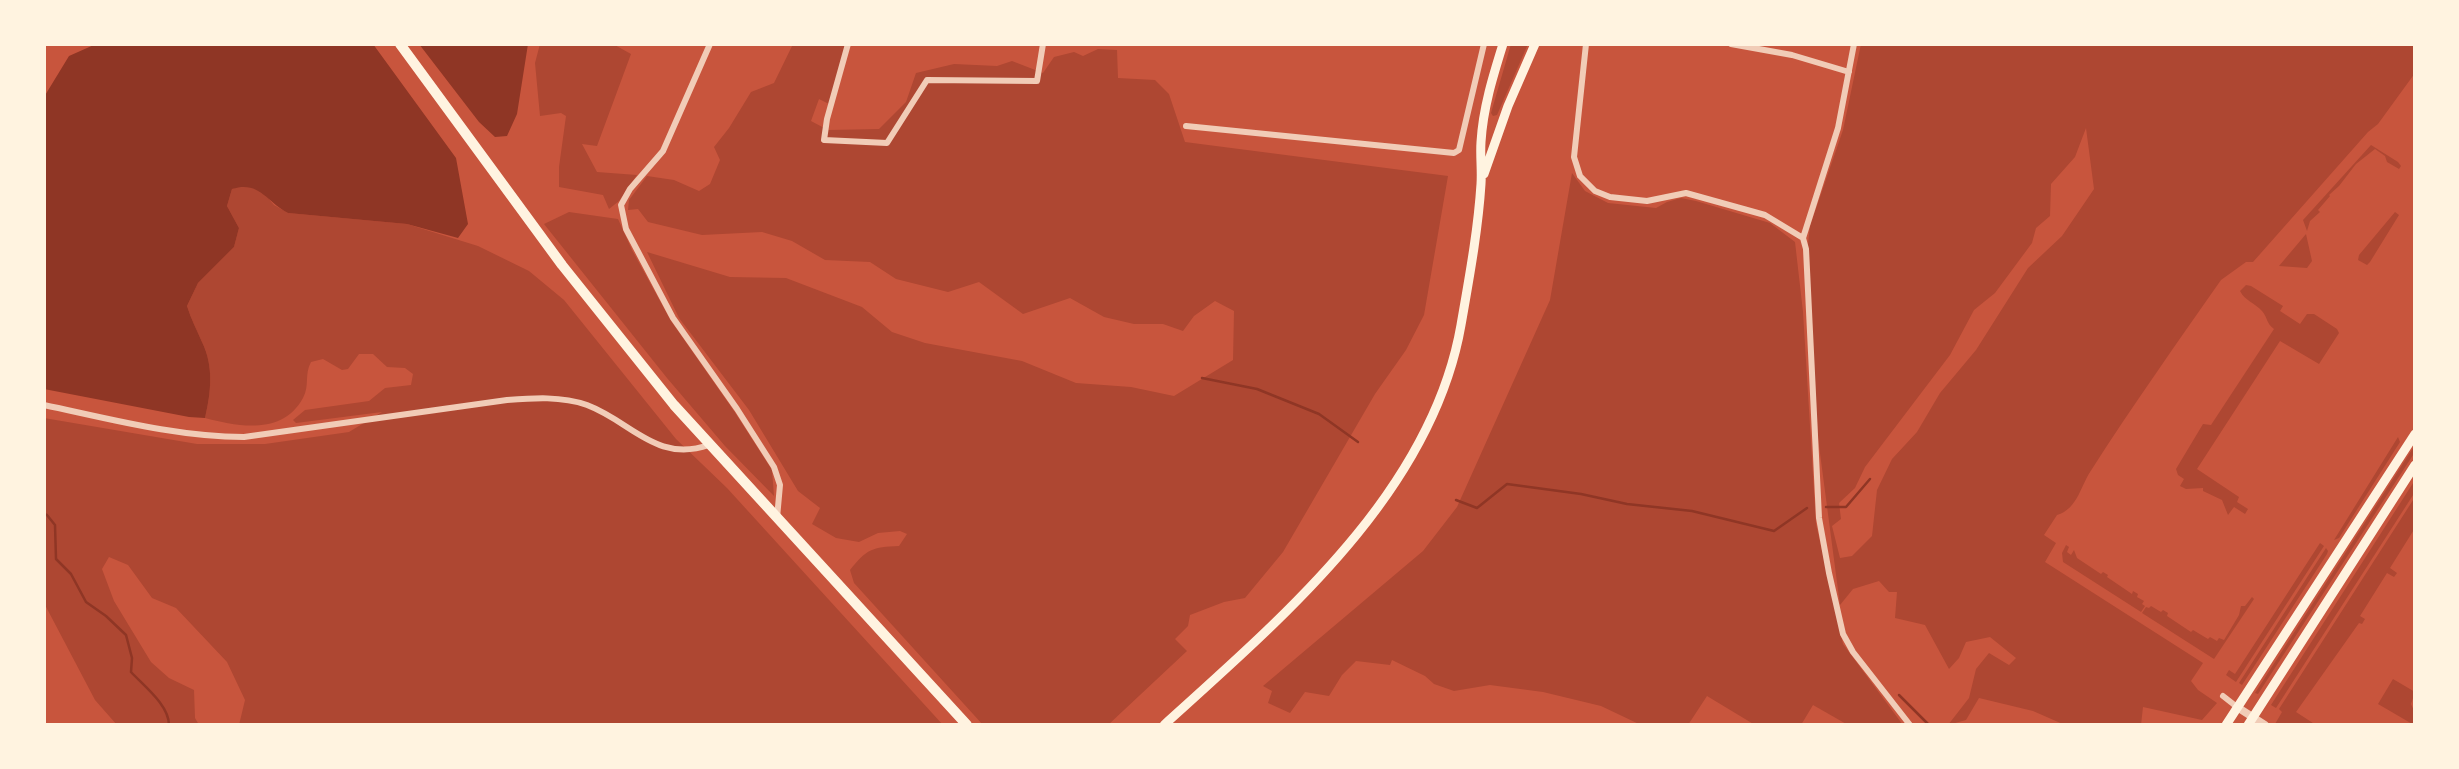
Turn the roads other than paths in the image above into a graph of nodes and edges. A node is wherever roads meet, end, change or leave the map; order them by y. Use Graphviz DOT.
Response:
graph roads {
  1 [pos="400,44"];
  2 [pos="710,44"];
  3 [pos="848,44"];
  4 [pos="1043,44"];
  5 [pos="1484,44"];
  6 [pos="1503,44"];
  7 [pos="1535,44"];
  8 [pos="1586,44"];
  9 [pos="1731,44"];
  10 [pos="1854,44"];
  11 [pos="1849,72"];
  12 [pos="1484,121"];
  13 [pos="1502,124"];
  14 [pos="1186,125"];
  15 [pos="1482,183"];
  16 [pos="1803,238"];
  17 [pos="44,405"];
  18 [pos="2415,434"];
  19 [pos="709,444"];
  20 [pos="2415,465"];
  21 [pos="777,518"];
  22 [pos="2223,696"];
  23 [pos="2238,706"];
  24 [pos="2250,721"];
  25 [pos="968,725"];
  26 [pos="1164,725"];
  27 [pos="1910,725"];
  28 [pos="2226,725"];
  29 [pos="2265,725"];
  1 -- 19 [label="main road"];
  2 -- 21 [label="street"];
  3 -- 4 [label="street"];
  5 -- 14 [label="street"];
  6 -- 12 [label="main road"];
  7 -- 13 [label="main road"];
  8 -- 16 [label="street"];
  9 -- 11 [label="street"];
  10 -- 11 [label="street"];
  11 -- 16 [label="street"];
  12 -- 13 [label="main road"];
  12 -- 15 [label="main road"];
  13 -- 15 [label="main road"];
  15 -- 26 [label="main road"];
  16 -- 27 [label="street"];
  17 -- 19 [label="street"];
  18 -- 23 [label="main road"];
  19 -- 21 [label="main road"];
  20 -- 24 [label="main road"];
  21 -- 25 [label="main road"];
  22 -- 23 [label="street"];
  23 -- 24 [label="street"];
  23 -- 28 [label="main road"];
  24 -- 29 [label="street"];
}
